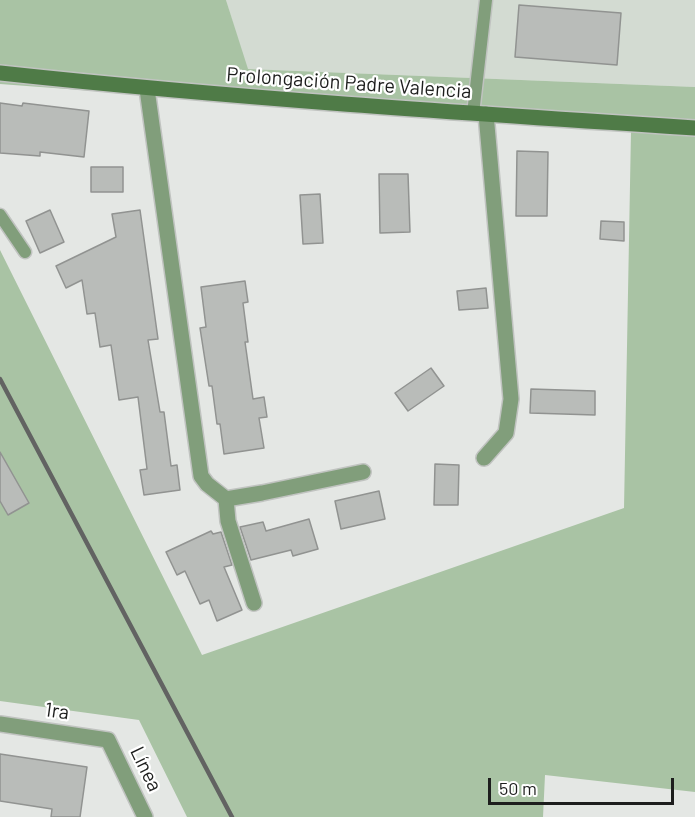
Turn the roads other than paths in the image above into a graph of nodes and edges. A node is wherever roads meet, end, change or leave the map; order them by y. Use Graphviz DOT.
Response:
graph roads {
  1 [pos="486,0"];
  2 [pos="0,73"];
  3 [pos="147,89"];
  4 [pos="480,114"];
  5 [pos="695,128"];
  6 [pos="0,215"];
  7 [pos="25,252"];
  8 [pos="484,458"];
  9 [pos="363,472"];
  10 [pos="226,499"];
  11 [pos="254,603"];
  12 [pos="0,724"];
  13 [pos="108,740"];
  14 [pos="145,817"];
  1 -- 4 [label="lane"];
  2 -- 3 [label="street, Prolongación Padre Valencia"];
  3 -- 4 [label="street, Prolongación Padre Valencia"];
  3 -- 10 [label="street"];
  4 -- 5 [label="street, Prolongación Padre Valencia"];
  4 -- 8 [label="street"];
  6 -- 7 [label="lane"];
  9 -- 10 [label="street"];
  10 -- 11 [label="street"];
  12 -- 13 [label="street, 1ra"];
  13 -- 14 [label="street, Línea"];
}
